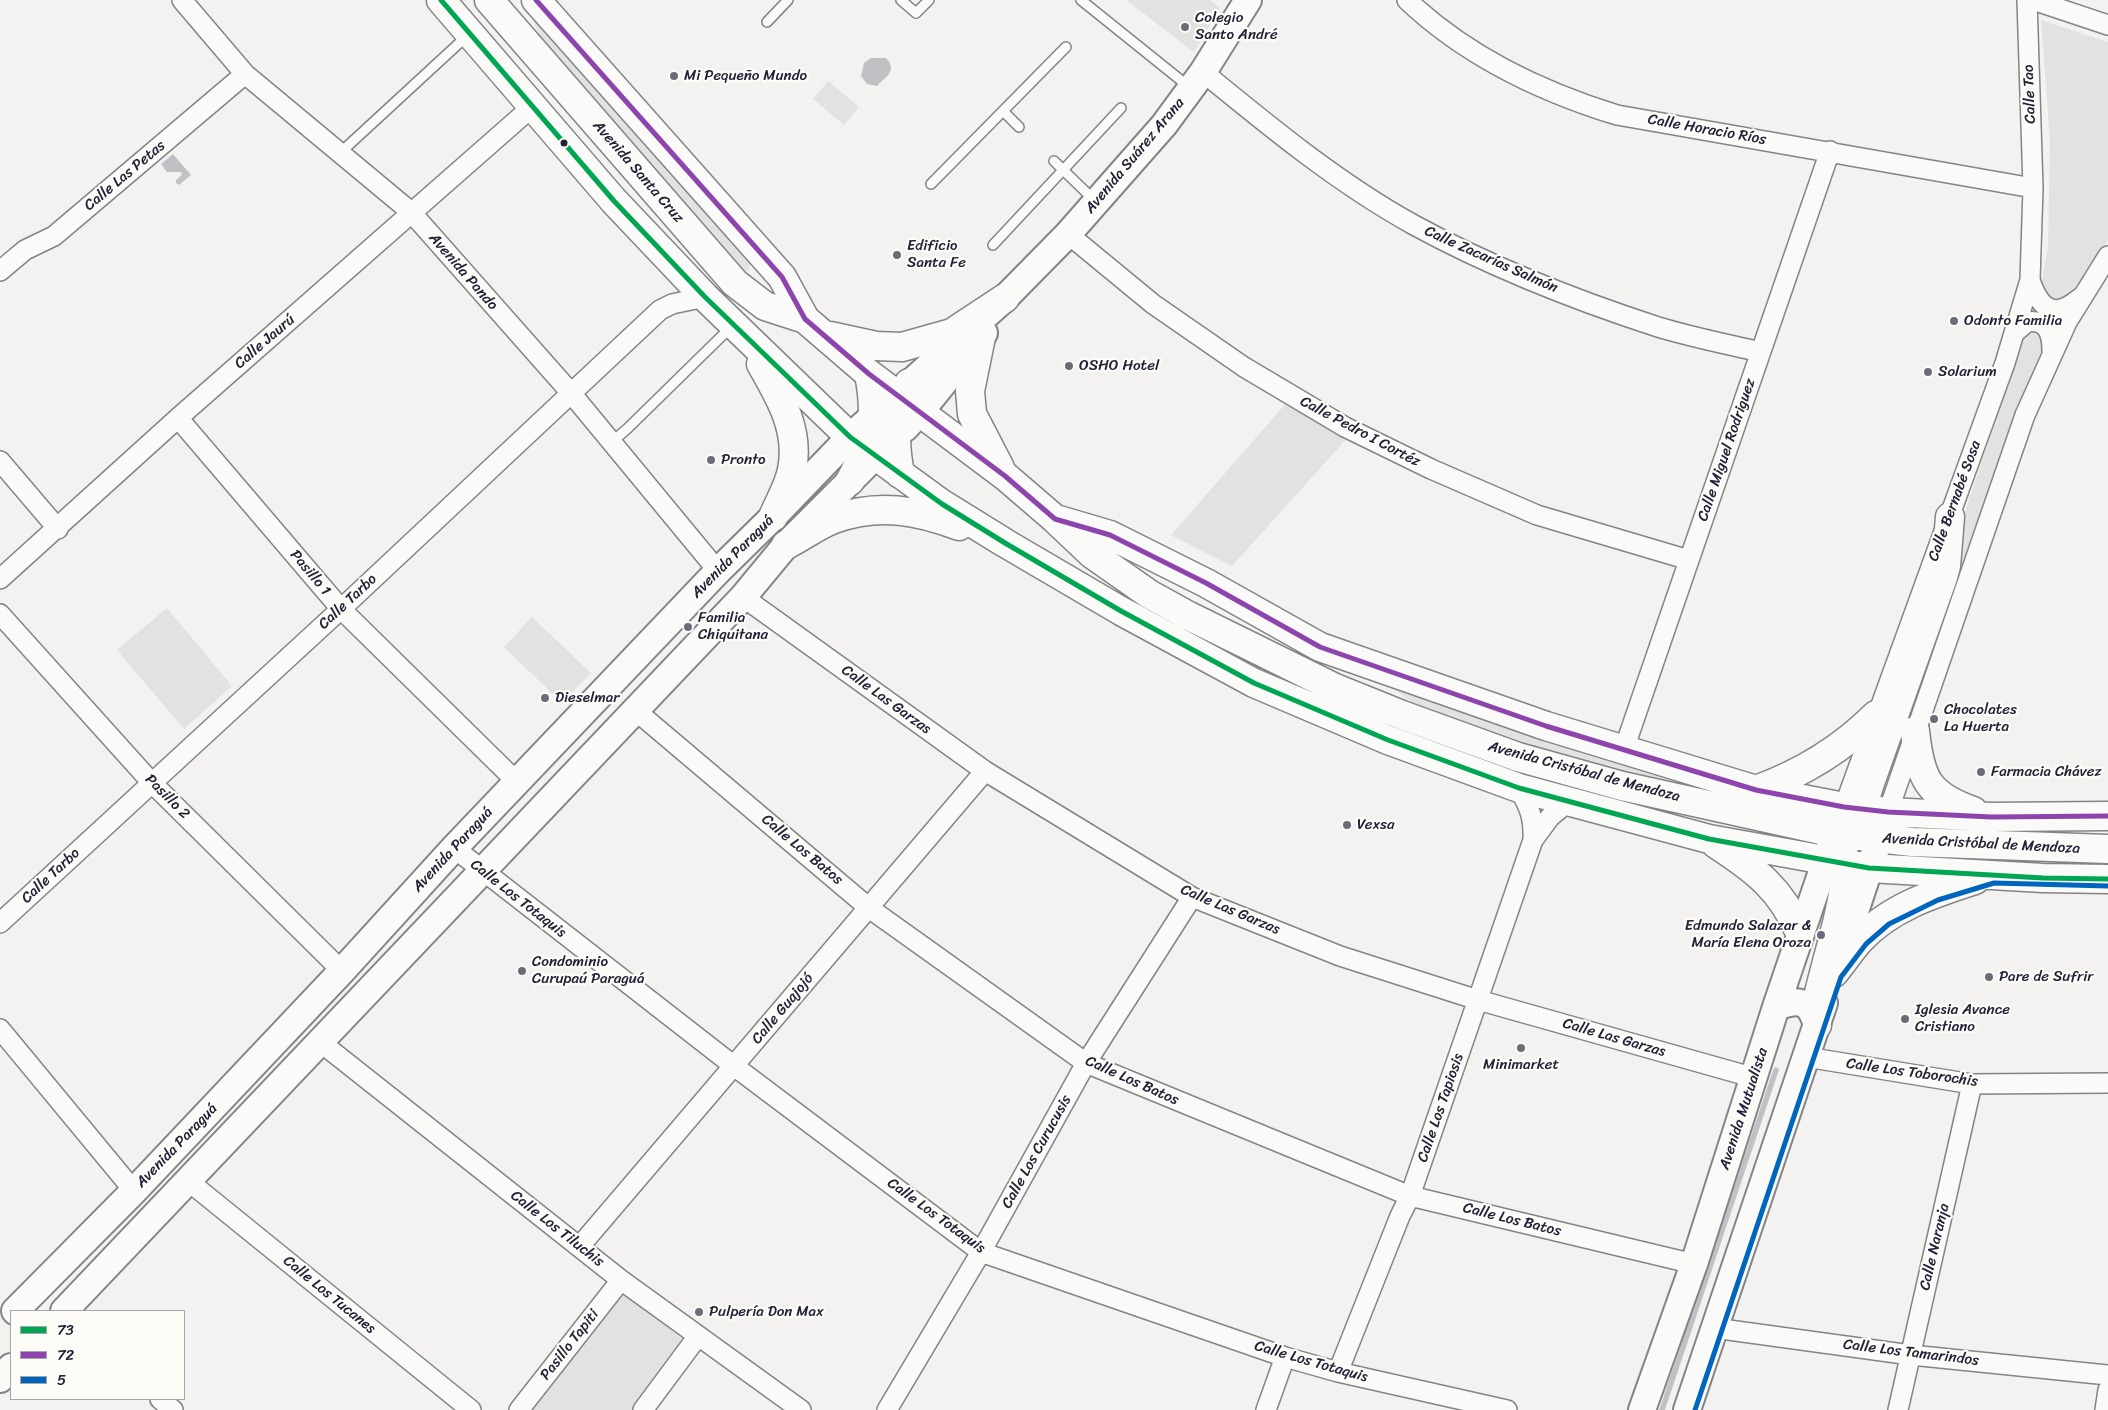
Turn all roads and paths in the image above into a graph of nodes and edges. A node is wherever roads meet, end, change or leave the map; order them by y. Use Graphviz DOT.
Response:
graph roads {
  1 [pos="182,0"];
  2 [pos="441,0"];
  3 [pos="489,0"];
  4 [pos="508,0"];
  5 [pos="536,0"];
  6 [pos="788,0"];
  7 [pos="901,0"];
  8 [pos="929,0"];
  9 [pos="1081,0"];
  10 [pos="1248,0"];
  11 [pos="1407,0"];
  12 [pos="2027,0"];
  13 [pos="2033,0"];
  14 [pos="767,22"];
  15 [pos="2108,25"];
  16 [pos="470,34"];
  17 [pos="1066,47"];
  18 [pos="539,59"];
  19 [pos="245,74"];
  20 [pos="1197,80"];
  21 [pos="532,107"];
  22 [pos="1121,108"];
  23 [pos="1002,111"];
  24 [pos="1020,127"];
  25 [pos="1830,151"];
  26 [pos="340,153"];
  27 [pos="1054,161"];
  28 [pos="1063,170"];
  29 [pos="931,184"];
  30 [pos="2033,188"];
  31 [pos="1097,203"];
  32 [pos="411,212"];
  33 [pos="1068,234"];
  34 [pos="993,245"];
  35 [pos="2108,256"];
  36 [pos="0,272"];
  37 [pos="2030,280"];
  38 [pos="705,297"];
  39 [pos="2081,297"];
  40 [pos="1005,298"];
  41 [pos="815,327"];
  42 [pos="738,329"];
  43 [pos="2014,333"];
  44 [pos="981,337"];
  45 [pos="2052,350"];
  46 [pos="1760,352"];
  47 [pos="869,374"];
  48 [pos="571,393"];
  49 [pos="907,396"];
  50 [pos="873,415"];
  51 [pos="178,418"];
  52 [pos="895,437"];
  53 [pos="612,442"];
  54 [pos="863,447"];
  55 [pos="0,461"];
  56 [pos="900,474"];
  57 [pos="1005,476"];
  58 [pos="850,481"];
  59 [pos="1950,516"];
  60 [pos="773,517"];
  61 [pos="1055,518"];
  62 [pos="58,529"];
  63 [pos="1005,543"];
  64 [pos="786,546"];
  65 [pos="1689,560"];
  66 [pos="718,571"];
  67 [pos="0,579"];
  68 [pos="743,597"];
  69 [pos="341,609"];
  70 [pos="0,614"];
  71 [pos="1320,647"];
  72 [pos="636,710"];
  73 [pos="1402,715"];
  74 [pos="1876,715"];
  75 [pos="1915,732"];
  76 [pos="1624,749"];
  77 [pos="985,772"];
  78 [pos="517,782"];
  79 [pos="152,783"];
  80 [pos="1519,788"];
  81 [pos="1756,790"];
  82 [pos="1786,796"];
  83 [pos="1568,802"];
  84 [pos="1853,808"];
  85 [pos="1888,812"];
  86 [pos="2108,816"];
  87 [pos="1991,817"];
  88 [pos="1835,833"];
  89 [pos="1709,839"];
  90 [pos="1534,840"];
  91 [pos="454,848"];
  92 [pos="2108,849"];
  93 [pos="1864,857"];
  94 [pos="482,872"];
  95 [pos="1993,875"];
  96 [pos="2108,879"];
  97 [pos="1192,897"];
  98 [pos="869,908"];
  99 [pos="0,924"];
  100 [pos="1800,933"];
  101 [pos="342,971"];
  102 [pos="1834,973"];
  103 [pos="1478,1000"];
  104 [pos="1776,1007"];
  105 [pos="1817,1025"];
  106 [pos="0,1030"];
  107 [pos="319,1041"];
  108 [pos="1806,1057"];
  109 [pos="1086,1063"];
  110 [pos="734,1066"];
  111 [pos="1755,1078"];
  112 [pos="2108,1083"];
  113 [pos="1972,1084"];
  114 [pos="187,1180"];
  115 [pos="134,1191"];
  116 [pos="1410,1196"];
  117 [pos="580,1246"];
  118 [pos="981,1252"];
  119 [pos="1694,1264"];
  120 [pos="621,1280"];
  121 [pos="16,1310"];
  122 [pos="65,1310"];
  123 [pos="10,1316"];
  124 [pos="0,1327"];
  125 [pos="1714,1328"];
  126 [pos="698,1336"];
  127 [pos="1911,1355"];
  128 [pos="1285,1357"];
  129 [pos="10,1368"];
  130 [pos="1338,1372"];
  131 [pos="2108,1375"];
  132 [pos="0,1379"];
  133 [pos="2108,1390"];
  134 [pos="161,1400"];
  135 [pos="173,1410"];
  136 [pos="470,1410"];
  137 [pos="519,1410"];
  138 [pos="643,1410"];
  139 [pos="801,1410"];
  140 [pos="887,1410"];
  141 [pos="1266,1410"];
  142 [pos="1507,1410"];
  143 [pos="1642,1410"];
  144 [pos="1687,1410"];
  145 [pos="1898,1410"];
  146 [pos="2105,1410"];
  1 -- 19 [label="street, Avenida Pando"];
  2 -- 16 [label="main road"];
  3 -- 18 [label="main road, Avenida Santa Cruz"];
  4 -- 18 [label="main road"];
  5 -- 41 [label="main road, Avenida Santa Cruz"];
  6 -- 14 [label="lane"];
  7 -- 8 [label="lane"];
  9 -- 20 [label="lane"];
  10 -- 20 [label="main road, Avenida Suárez Arana"];
  11 -- 25 [label="street, Calle Horacio Ríos"];
  12 -- 30 [label="street, Calle Tao"];
  13 -- 15 [label="street"];
  16 -- 21 [label="main road"];
  16 -- 26 [label="lane"];
  17 -- 23 [label="lane"];
  18 -- 41 [label="main road, Avenida Santa Cruz"];
  19 -- 26 [label="street, Avenida Pando"];
  19 -- 36 [label="street, Calle Las Petas"];
  20 -- 31 [label="main road, Avenida Suárez Arana"];
  20 -- 46 [label="street, Calle Zacarías Salmón"];
  21 -- 32 [label="street, Calle Jaurú"];
  21 -- 38 [label="main road"];
  22 -- 28 [label="lane"];
  23 -- 24 [label="lane"];
  23 -- 29 [label="lane"];
  25 -- 30 [label="street, Calle Horacio Ríos"];
  25 -- 46 [label="street, Calle Miguel Rodriguez"];
  26 -- 32 [label="street, Avenida Pando"];
  27 -- 28 [label="lane"];
  28 -- 31 [label="lane"];
  28 -- 34 [label="lane"];
  30 -- 37 [label="street, Calle Bernabé Sosa"];
  31 -- 33 [label="main road, Avenida Suárez Arana"];
  32 -- 48 [label="street, Avenida Pando"];
  32 -- 51 [label="street, Calle Jaurú"];
  33 -- 40 [label="main road, Avenida Suárez Arana"];
  33 -- 65 [label="street, Calle Pedro I Cortéz"];
  35 -- 39 [label="street"];
  37 -- 39 [label="street"];
  37 -- 43 [label="street, Calle Bernabé Sosa"];
  38 -- 42 [label="main road"];
  38 -- 48 [label="street, Calle Tarbo"];
  39 -- 45 [label="street"];
  40 -- 41 [label="main road"];
  40 -- 44 [label="main road, Avenida Suárez Arana"];
  40 -- 49 [label="main road, Avenida Suárez Arana"];
  41 -- 47 [label="main road, Avenida Santa Cruz"];
  42 -- 53 [label="lane"];
  42 -- 54 [label="main road"];
  42 -- 60 [label="main road"];
  43 -- 45 [label="street"];
  43 -- 59 [label="street, Calle Bernabé Sosa"];
  44 -- 49 [label="main road, Avenida Suárez Arana"];
  44 -- 57 [label="main road"];
  45 -- 75 [label="street"];
  46 -- 65 [label="street, Calle Miguel Rodriguez"];
  47 -- 49 [label="main road, Avenida Santa Cruz"];
  47 -- 50 [label="main road"];
  48 -- 53 [label="street, Avenida Pando"];
  48 -- 69 [label="street, Calle Tarbo"];
  49 -- 50 [label="main road"];
  49 -- 52 [label="main road"];
  49 -- 57 [label="main road, Avenida Cristóbal de Mendoza"];
  50 -- 54 [label="main road"];
  51 -- 62 [label="street, Calle Jaurú"];
  51 -- 69 [label="street, Pasillo 1"];
  52 -- 54 [label="main road, Avenida Paraguá"];
  52 -- 56 [label="main road"];
  53 -- 66 [label="street, Avenida Pando"];
  54 -- 56 [label="main road, Avenida Cristóbal de Mendoza"];
  54 -- 58 [label="main road"];
  54 -- 60 [label="main road, Avenida Paraguá"];
  55 -- 62 [label="street"];
  56 -- 63 [label="main road, Avenida Cristóbal de Mendoza"];
  57 -- 61 [label="main road, Avenida Cristóbal de Mendoza"];
  58 -- 64 [label="main road, Avenida Paraguá"];
  59 -- 74 [label="street, Calle Bernabé Sosa"];
  59 -- 84 [label="main road"];
  60 -- 66 [label="main road, Avenida Paraguá"];
  61 -- 71 [label="main road, Avenida Cristóbal de Mendoza"];
  61 -- 73 [label="main road, Avenida Cristóbal de Mendoza"];
  62 -- 67 [label="street, Calle Jaurú"];
  63 -- 64 [label="main road"];
  63 -- 80 [label="main road, Avenida Cristóbal de Mendoza"];
  64 -- 68 [label="main road, Avenida Paraguá"];
  65 -- 76 [label="street, Calle Miguel Rodriguez"];
  66 -- 78 [label="main road, Avenida Paraguá"];
  68 -- 72 [label="main road, Avenida Paraguá"];
  68 -- 77 [label="street, Calle Las Garzas"];
  69 -- 78 [label="street, Pasillo 1"];
  69 -- 79 [label="street, Calle Tarbo"];
  70 -- 79 [label="street, Pasillo 2"];
  71 -- 73 [label="main road"];
  71 -- 76 [label="main road, Avenida Cristóbal de Mendoza"];
  72 -- 94 [label="main road, Avenida Paraguá"];
  72 -- 98 [label="street, Calle Los Batos"];
  73 -- 88 [label="main road, Avenida Cristóbal de Mendoza"];
  74 -- 81 [label="main road"];
  74 -- 84 [label="street, Calle Bernabé Sosa"];
  75 -- 85 [label="street"];
  75 -- 87 [label="main road"];
  76 -- 81 [label="main road, Avenida Cristóbal de Mendoza"];
  77 -- 97 [label="street, Calle Las Garzas"];
  77 -- 98 [label="street, Calle Guajojó"];
  78 -- 91 [label="main road, Avenida Paraguá"];
  79 -- 99 [label="street, Calle Tarbo"];
  79 -- 101 [label="street, Pasillo 2"];
  80 -- 83 [label="main road, Avenida Cristóbal de Mendoza"];
  80 -- 90 [label="street, Calle Los Tapiosis"];
  81 -- 82 [label="main road, Avenida Cristóbal de Mendoza"];
  82 -- 84 [label="main road, Avenida Cristóbal de Mendoza"];
  82 -- 88 [label="main road"];
  83 -- 89 [label="main road, Avenida Cristóbal de Mendoza"];
  83 -- 90 [label="street, Calle Los Tapiosis"];
  84 -- 85 [label="main road, Avenida Cristóbal de Mendoza"];
  84 -- 88 [label="main road"];
  84 -- 93 [label="main road"];
  85 -- 87 [label="main road, Avenida Cristóbal de Mendoza"];
  85 -- 93 [label="main road, Avenida Mutualista"];
  86 -- 87 [label="main road, Avenida Cristóbal de Mendoza"];
  88 -- 93 [label="main road"];
  89 -- 93 [label="main road, Avenida Cristóbal de Mendoza"];
  89 -- 100 [label="main road"];
  90 -- 103 [label="street, Calle Los Tapiosis"];
  91 -- 94 [label="street, Calle Los Totaquis"];
  91 -- 101 [label="main road, Avenida Paraguá"];
  92 -- 93 [label="main road, Avenida Cristóbal de Mendoza"];
  93 -- 95 [label="main road, Avenida Cristóbal de Mendoza"];
  93 -- 100 [label="main road, Avenida Mutualista"];
  93 -- 102 [label="main road, Avenida Mutualista"];
  93 -- 105 [label="main road"];
  94 -- 107 [label="main road, Avenida Paraguá"];
  94 -- 110 [label="street, Calle Los Totaquis"];
  95 -- 96 [label="main road, Avenida Cristóbal de Mendoza"];
  95 -- 102 [label="main road"];
  97 -- 103 [label="street, Calle Las Garzas"];
  97 -- 109 [label="street, Calle Los Curucusis"];
  98 -- 109 [label="street, Calle Los Batos"];
  98 -- 110 [label="street, Calle Guajojó"];
  100 -- 104 [label="main road, Avenida Mutualista"];
  101 -- 115 [label="main road, Avenida Paraguá"];
  102 -- 105 [label="main road, Avenida Mutualista"];
  103 -- 111 [label="street, Calle Las Garzas"];
  103 -- 116 [label="street, Calle Los Tapiosis"];
  104 -- 105 [label="main road"];
  104 -- 111 [label="main road, Avenida Mutualista"];
  105 -- 108 [label="main road, Avenida Mutualista"];
  106 -- 115 [label="street"];
  107 -- 114 [label="main road, Avenida Paraguá"];
  107 -- 117 [label="street, Calle Los Tiluchis"];
  108 -- 113 [label="street, Calle Los Toborochis"];
  108 -- 125 [label="main road, Avenida Mutualista"];
  109 -- 116 [label="street, Calle Los Batos"];
  109 -- 118 [label="street, Calle Los Curucusis"];
  110 -- 117 [label="street, Calle Guajojó"];
  110 -- 118 [label="street, Calle Los Totaquis"];
  111 -- 119 [label="main road, Avenida Mutualista"];
  112 -- 113 [label="street, Calle Los Toborochis"];
  113 -- 127 [label="street, Calle Naranja"];
  114 -- 122 [label="main road, Avenida Paraguá"];
  114 -- 136 [label="street, Calle Los Tucanes"];
  115 -- 121 [label="main road, Avenida Paraguá"];
  116 -- 119 [label="street, Calle Los Batos"];
  116 -- 130 [label="street, Calle Los Tapiosis"];
  117 -- 120 [label="street, Calle Los Tiluchis"];
  118 -- 128 [label="street, Calle Los Totaquis"];
  118 -- 140 [label="street, Calle Los Curucusis"];
  119 -- 143 [label="main road, Avenida Mutualista"];
  120 -- 126 [label="street, Calle Los Tiluchis"];
  120 -- 137 [label="street, Pasillo Tapiti"];
  123 -- 124 [label="main road"];
  125 -- 127 [label="street, Calle Los Tamarindos"];
  125 -- 144 [label="main road, Avenida Mutualista"];
  126 -- 138 [label="street"];
  126 -- 139 [label="street, Calle Los Tiluchis"];
  127 -- 131 [label="street, Calle Los Tamarindos"];
  127 -- 145 [label="street, Calle Naranja"];
  128 -- 130 [label="street, Calle Los Totaquis"];
  128 -- 141 [label="street"];
  129 -- 132 [label="main road"];
  130 -- 142 [label="street, Calle Los Totaquis"];
  133 -- 146 [label="street"];
  134 -- 135 [label="street"];
}
